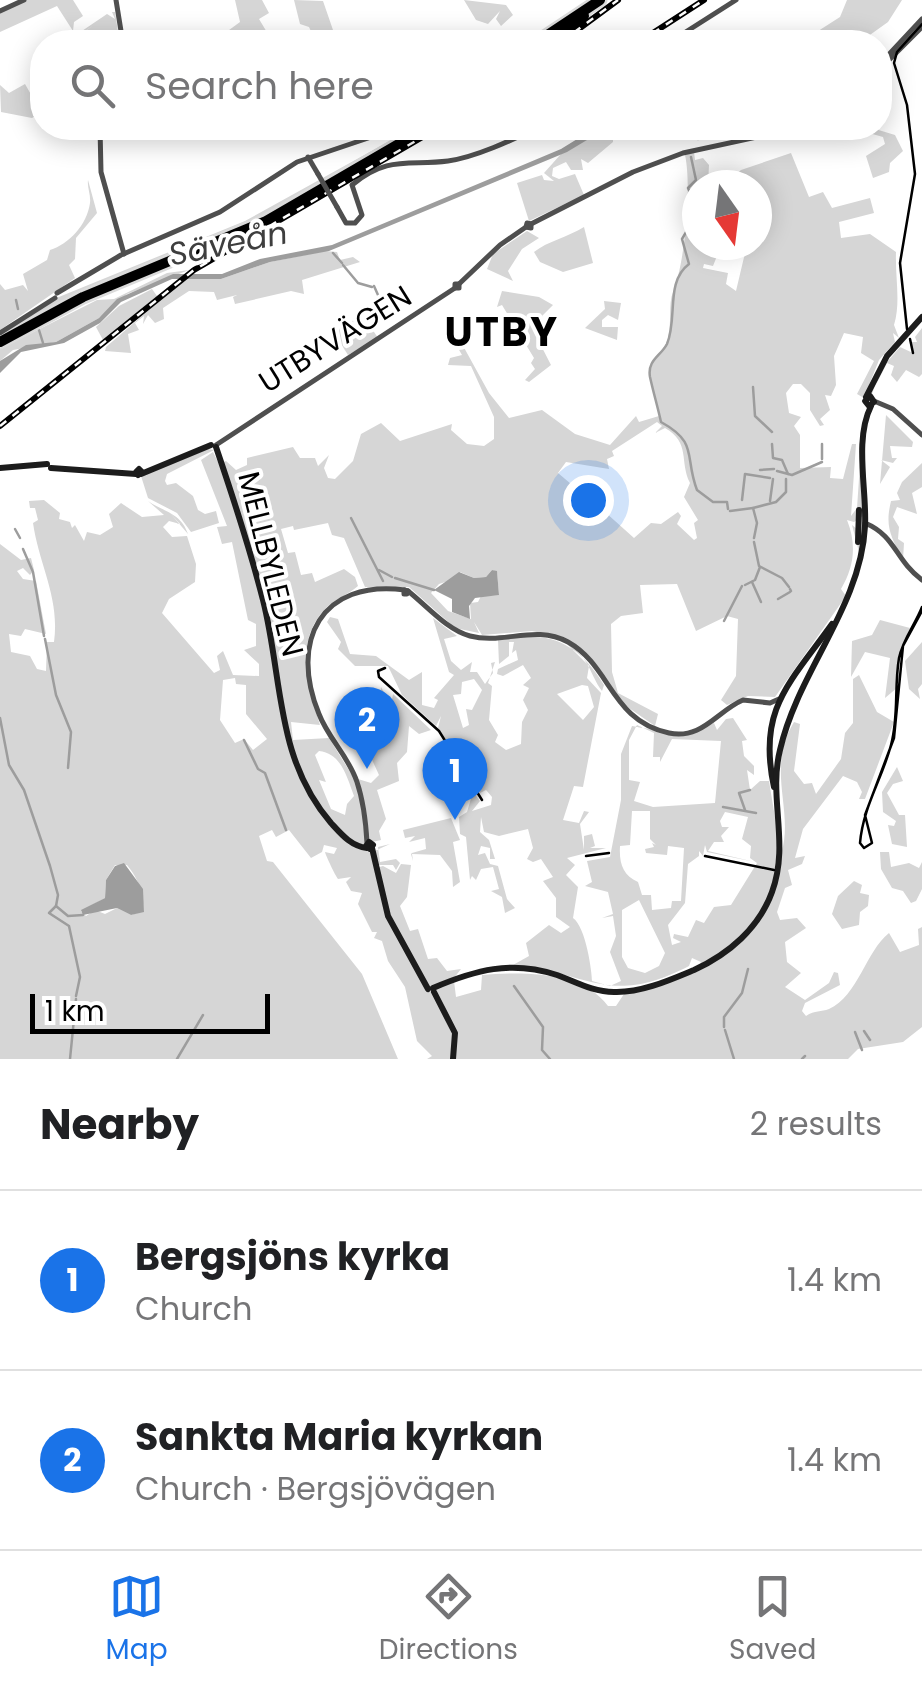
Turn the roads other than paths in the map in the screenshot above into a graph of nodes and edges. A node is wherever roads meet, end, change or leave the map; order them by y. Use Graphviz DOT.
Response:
graph roads {
  1 [pos="24,0"];
  2 [pos="116,0"];
  3 [pos="604,0"];
  4 [pos="736,0"];
  5 [pos="0,11"];
  6 [pos="922,19"];
  7 [pos="922,28"];
  8 [pos="119,30"];
  9 [pos="560,30"];
  10 [pos="560,30"];
  11 [pos="689,30"];
  12 [pos="892,53"];
  13 [pos="892,56"];
  14 [pos="100,140"];
  15 [pos="364,140"];
  16 [pos="401,140"];
  17 [pos="402,140"];
  18 [pos="504,140"];
  19 [pos="744,140"];
  20 [pos="308,157"];
  21 [pos="124,254"];
  22 [pos="922,320"];
  23 [pos="0,338"];
  24 [pos="871,401"];
  25 [pos="922,434"];
  26 [pos="213,447"];
  27 [pos="0,468"];
  28 [pos="861,526"];
  29 [pos="922,580"];
  30 [pos="779,700"];
  31 [pos="767,703"];
  32 [pos="795,707"];
  33 [pos="772,712"];
  34 [pos="790,720"];
  35 [pos="782,822"];
  36 [pos="369,846"];
  37 [pos="432,990"];
  38 [pos="453,1059"];
  1 -- 5 [label="street"];
  2 -- 8 [label="street"];
  3 -- 9 [label="highway"];
  3 -- 10 [label="highway"];
  4 -- 11 [label="street"];
  6 -- 12 [label="street"];
  7 -- 13 [label="street"];
  14 -- 21 [label="street"];
  15 -- 20 [label="street"];
  16 -- 23 [label="highway"];
  17 -- 23 [label="highway"];
  18 -- 20 [label="street, bridge"];
  19 -- 26 [label="street, UTBYVÄGEN"];
  20 -- 21 [label="street"];
  21 -- 23 [label="street"];
  22 -- 24 [label="main road"];
  24 -- 25 [label="street"];
  24 -- 28 [label="main road"];
  26 -- 27 [label="main road, UTBYVÄGEN"];
  26 -- 36 [label="main road, MELLBYLEDEN"];
  28 -- 29 [label="street"];
  28 -- 30 [label="main road"];
  28 -- 32 [label="main road"];
  30 -- 31 [label="street"];
  30 -- 32 [label="main road"];
  30 -- 33 [label="main road"];
  31 -- 33 [label="street"];
  31 -- 36 [label="street"];
  32 -- 34 [label="main road"];
  33 -- 34 [label="main road"];
  33 -- 35 [label="main road"];
  34 -- 35 [label="main road"];
  35 -- 37 [label="main road"];
  36 -- 37 [label="main road"];
  37 -- 38 [label="main road"];
}
